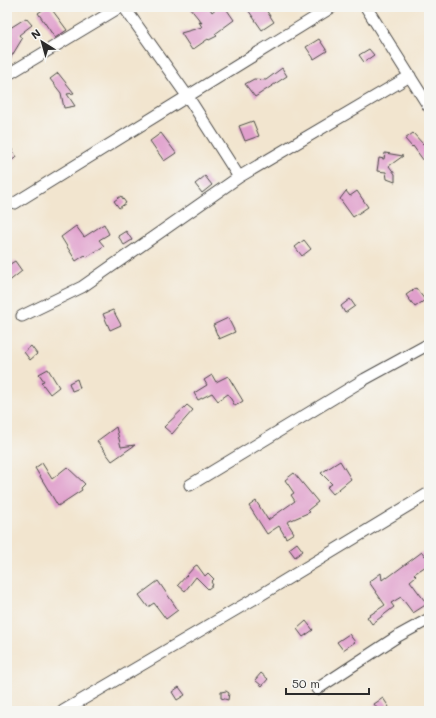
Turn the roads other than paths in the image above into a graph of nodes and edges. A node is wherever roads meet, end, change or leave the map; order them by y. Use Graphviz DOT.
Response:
graph roads {
  1 [pos="120,7"];
  2 [pos="124,7"];
  3 [pos="332,7"];
  4 [pos="366,7"];
  5 [pos="7,75"];
  6 [pos="410,76"];
  7 [pos="188,97"];
  8 [pos="429,107"];
  9 [pos="239,177"];
  10 [pos="15,203"];
  11 [pos="22,316"];
  12 [pos="429,344"];
  13 [pos="190,485"];
  14 [pos="429,493"];
  15 [pos="429,619"];
  16 [pos="317,689"];
  17 [pos="63,711"];
  1 -- 5 [label="street"];
  2 -- 7 [label="street"];
  3 -- 7 [label="street"];
  4 -- 6 [label="street"];
  6 -- 8 [label="street"];
  6 -- 9 [label="street"];
  7 -- 9 [label="street"];
  7 -- 10 [label="street"];
  9 -- 11 [label="street"];
  12 -- 13 [label="street"];
  14 -- 17 [label="street"];
  15 -- 16 [label="street"];
}
